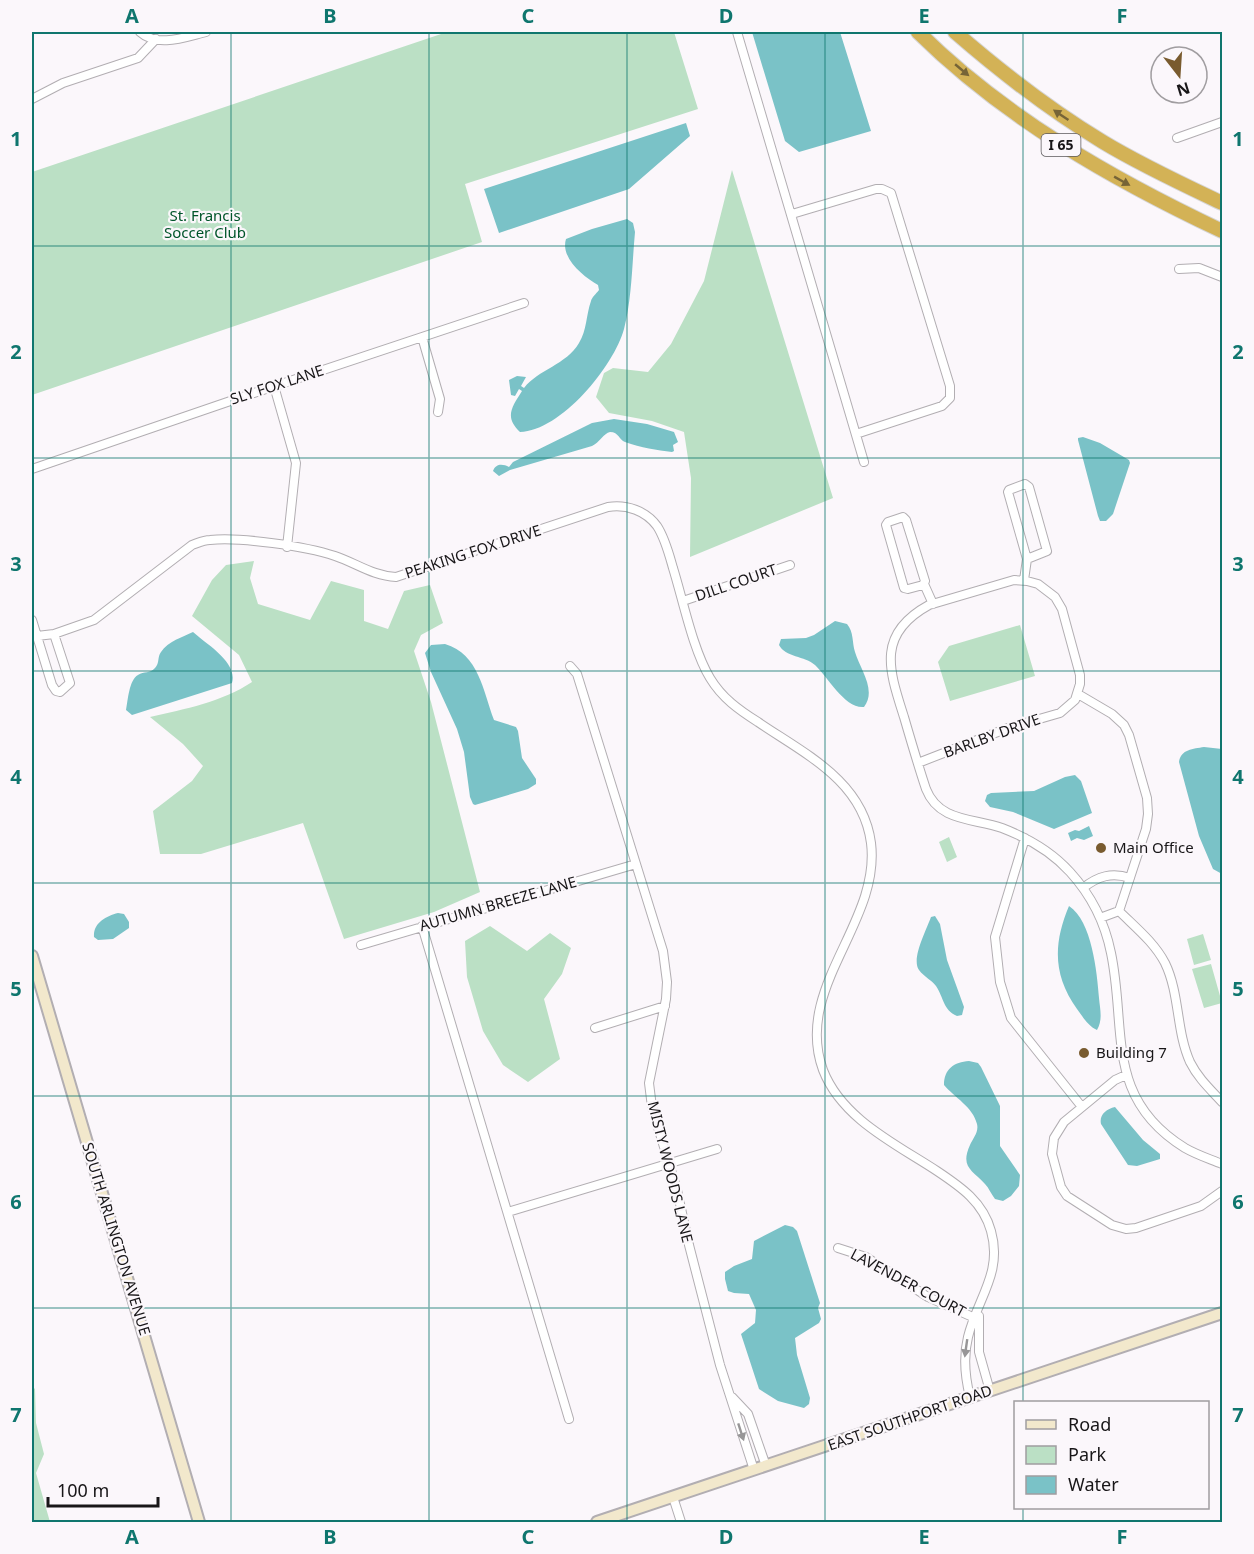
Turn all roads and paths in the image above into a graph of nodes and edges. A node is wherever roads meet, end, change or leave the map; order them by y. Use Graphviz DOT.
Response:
graph roads {
  1 [pos="140,32"];
  2 [pos="206,32"];
  3 [pos="737,32"];
  4 [pos="918,32"];
  5 [pos="955,32"];
  6 [pos="156,39"];
  7 [pos="32,99"];
  8 [pos="1222,122"];
  9 [pos="1177,138"];
  10 [pos="1222,203"];
  11 [pos="792,214"];
  12 [pos="1222,231"];
  13 [pos="1179,269"];
  14 [pos="1222,277"];
  15 [pos="524,303"];
  16 [pos="422,337"];
  17 [pos="274,386"];
  18 [pos="438,411"];
  19 [pos="856,434"];
  20 [pos="864,462"];
  21 [pos="32,469"];
  22 [pos="287,547"];
  23 [pos="1027,559"];
  24 [pos="790,565"];
  25 [pos="1024,580"];
  26 [pos="924,584"];
  27 [pos="683,601"];
  28 [pos="933,604"];
  29 [pos="32,620"];
  30 [pos="54,634"];
  31 [pos="37,636"];
  32 [pos="570,666"];
  33 [pos="1078,694"];
  34 [pos="918,763"];
  35 [pos="1025,838"];
  36 [pos="636,864"];
  37 [pos="1130,878"];
  38 [pos="1083,888"];
  39 [pos="1119,911"];
  40 [pos="1100,918"];
  41 [pos="422,926"];
  42 [pos="361,945"];
  43 [pos="32,956"];
  44 [pos="665,1006"];
  45 [pos="595,1028"];
  46 [pos="1126,1076"];
  47 [pos="1222,1101"];
  48 [pos="1082,1107"];
  49 [pos="717,1149"];
  50 [pos="669,1163"];
  51 [pos="1222,1164"];
  52 [pos="1222,1191"];
  53 [pos="508,1212"];
  54 [pos="838,1248"];
  55 [pos="1222,1313"];
  56 [pos="976,1319"];
  57 [pos="990,1391"];
  58 [pos="729,1394"];
  59 [pos="970,1397"];
  60 [pos="569,1419"];
  61 [pos="766,1466"];
  62 [pos="754,1470"];
  63 [pos="673,1497"];
  64 [pos="200,1522"];
  65 [pos="597,1522"];
  66 [pos="681,1522"];
  1 -- 6 [label="street"];
  2 -- 6 [label="street"];
  3 -- 11 [label="street"];
  4 -- 12 [label="highway, I 65, one-way"];
  10 -- 5 [label="highway, I 65, one-way"];
  6 -- 7 [label="street"];
  8 -- 9 [label="street"];
  11 -- 19 [label="street"];
  11 -- 19 [label="street"];
  13 -- 14 [label="street"];
  15 -- 16 [label="street, SLY FOX LANE"];
  16 -- 17 [label="street, SLY FOX LANE"];
  16 -- 18 [label="street"];
  17 -- 21 [label="street, SLY FOX LANE"];
  17 -- 22 [label="street"];
  19 -- 20 [label="street"];
  22 -- 27 [label="street, PEAKING FOX DRIVE"];
  22 -- 30 [label="street, PEAKING FOX DRIVE"];
  23 -- 23 [label="street"];
  23 -- 25 [label="street"];
  24 -- 27 [label="street, DILL COURT"];
  25 -- 28 [label="street"];
  25 -- 33 [label="street"];
  26 -- 26 [label="street"];
  26 -- 28 [label="street"];
  27 -- 56 [label="street, PEAKING FOX DRIVE"];
  28 -- 34 [label="street"];
  29 -- 31 [label="street"];
  30 -- 31 [label="street, PEAKING FOX DRIVE"];
  30 -- 31 [label="street"];
  32 -- 36 [label="street, MISTY WOODS LANE"];
  33 -- 34 [label="street, BARLBY DRIVE"];
  33 -- 37 [label="street"];
  34 -- 35 [label="street"];
  35 -- 38 [label="street"];
  35 -- 48 [label="street"];
  36 -- 41 [label="street, AUTUMN BREEZE LANE"];
  36 -- 44 [label="street, MISTY WOODS LANE"];
  37 -- 38 [label="street"];
  37 -- 39 [label="street"];
  38 -- 40 [label="street"];
  39 -- 40 [label="street"];
  39 -- 47 [label="street"];
  40 -- 46 [label="street"];
  41 -- 42 [label="street, AUTUMN BREEZE LANE"];
  41 -- 53 [label="street"];
  43 -- 64 [label="main road, SOUTH ARLINGTON AVENUE"];
  44 -- 45 [label="street"];
  44 -- 50 [label="street, MISTY WOODS LANE"];
  46 -- 48 [label="street"];
  46 -- 51 [label="street"];
  48 -- 52 [label="street"];
  49 -- 50 [label="street"];
  50 -- 53 [label="street"];
  50 -- 58 [label="street, MISTY WOODS LANE"];
  53 -- 60 [label="street"];
  54 -- 56 [label="street, LAVENDER COURT"];
  55 -- 57 [label="main road, EAST SOUTHPORT ROAD"];
  56 -- 57 [label="street"];
  56 -- 59 [label="street, one-way"];
  57 -- 59 [label="main road, EAST SOUTHPORT ROAD"];
  58 -- 61 [label="street"];
  58 -- 62 [label="street, MISTY WOODS LANE, one-way"];
  59 -- 61 [label="main road, EAST SOUTHPORT ROAD"];
  61 -- 62 [label="main road, EAST SOUTHPORT ROAD"];
  62 -- 63 [label="main road, EAST SOUTHPORT ROAD"];
  63 -- 65 [label="main road, EAST SOUTHPORT ROAD"];
  63 -- 66 [label="street"];
}
